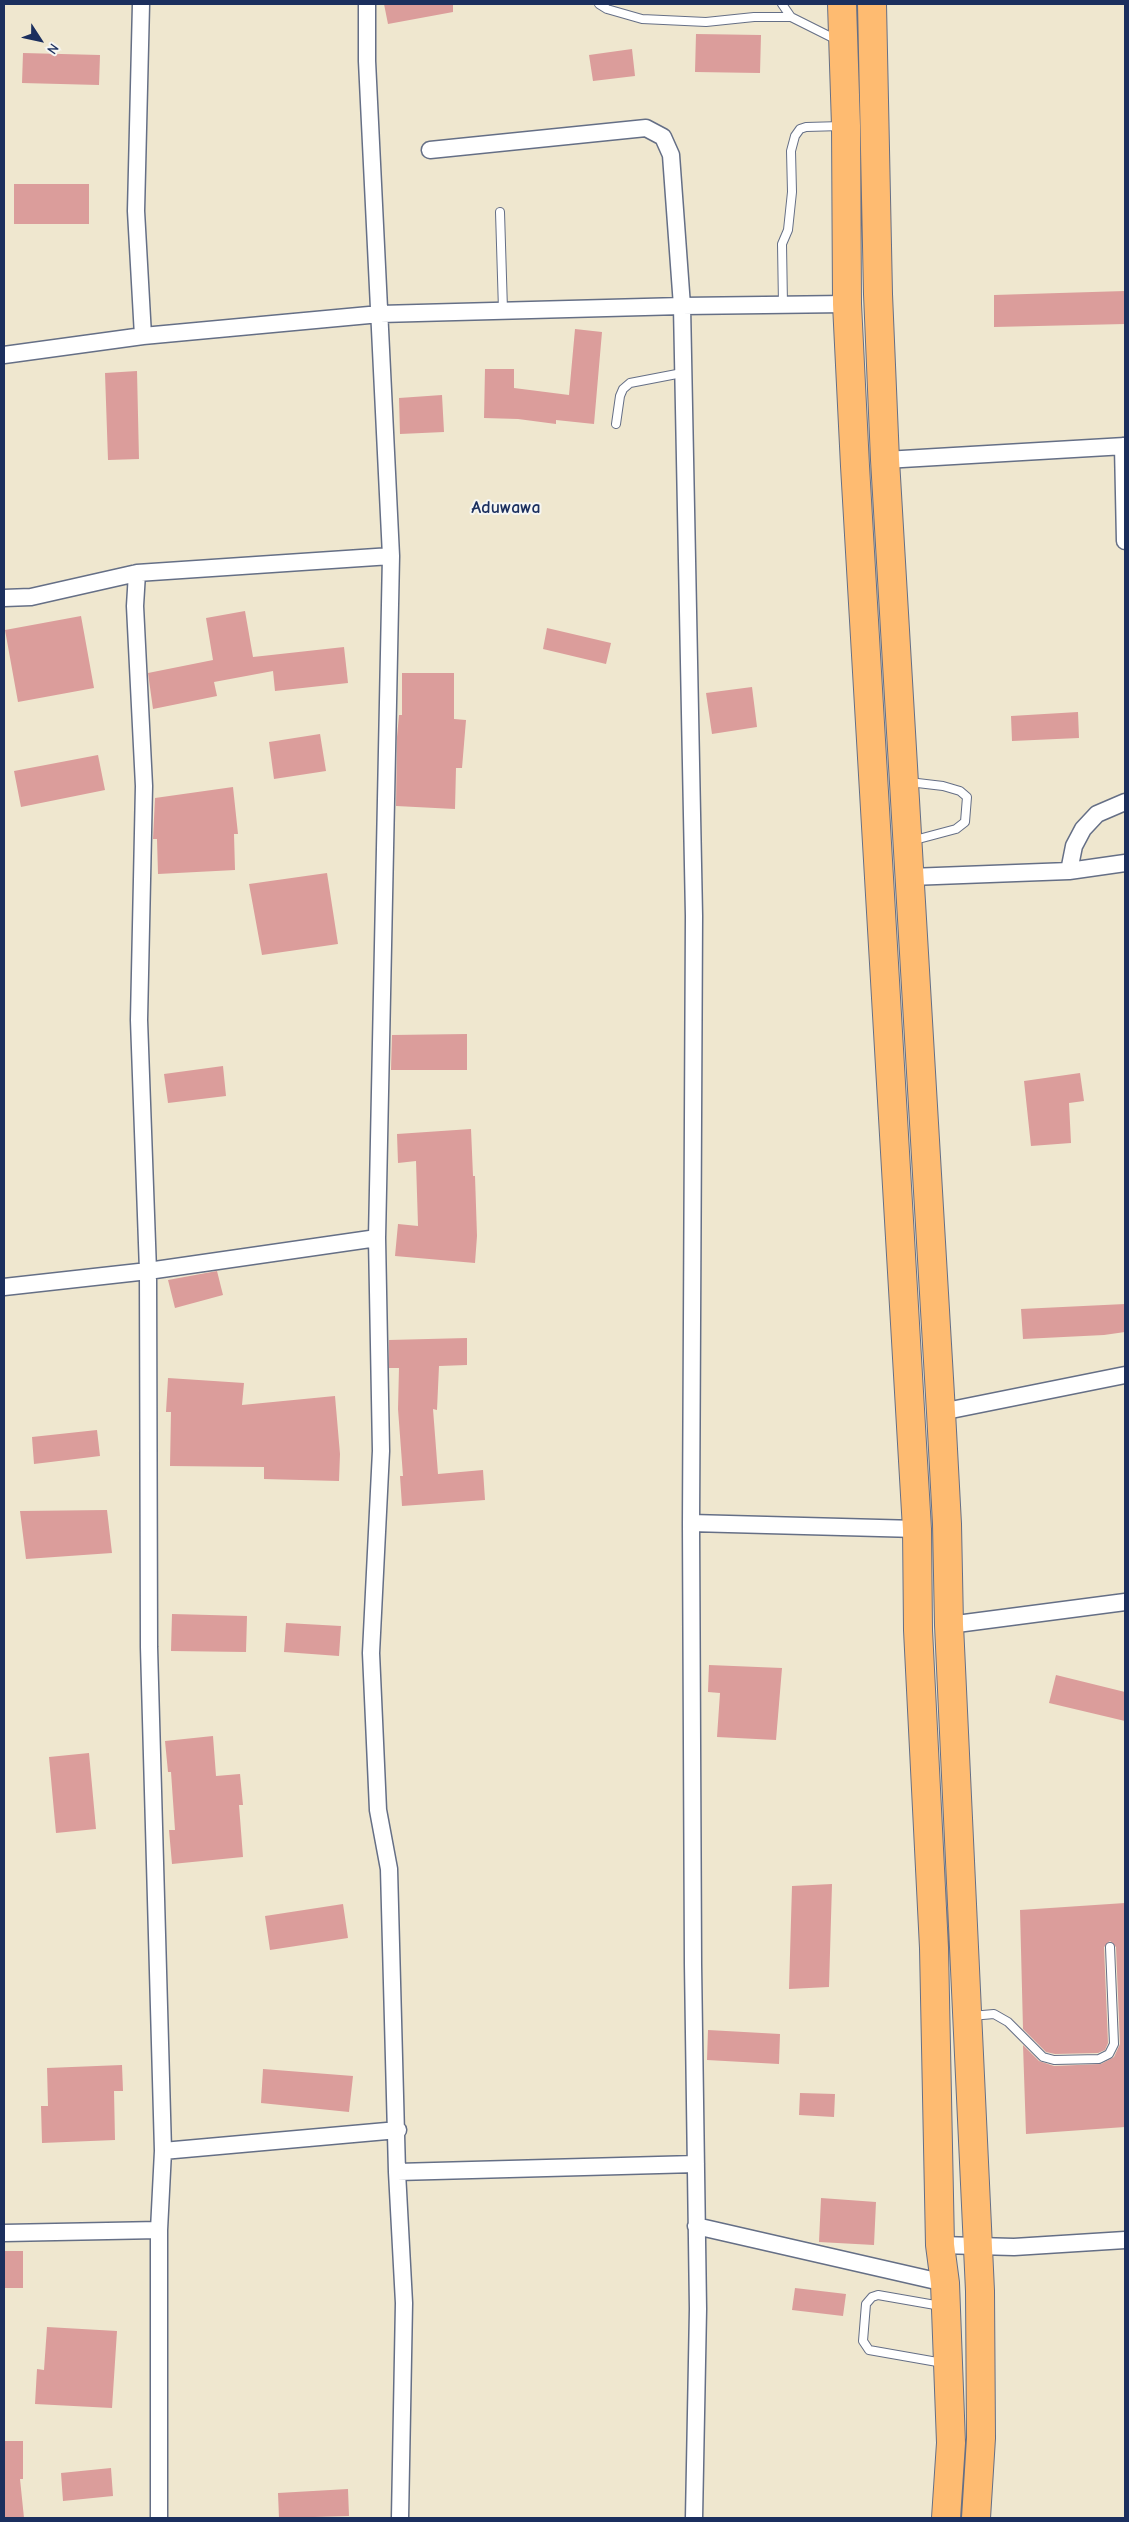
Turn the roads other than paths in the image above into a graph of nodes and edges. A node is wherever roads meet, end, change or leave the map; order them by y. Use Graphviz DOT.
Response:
graph roads {
  1 [pos="141,4"];
  2 [pos="367,4"];
  3 [pos="600,4"];
  4 [pos="782,4"];
  5 [pos="842,4"];
  6 [pos="872,4"];
  7 [pos="791,18"];
  8 [pos="844,44"];
  9 [pos="846,126"];
  10 [pos="430,150"];
  11 [pos="500,212"];
  12 [pos="847,304"];
  13 [pos="783,305"];
  14 [pos="682,306"];
  15 [pos="503,310"];
  16 [pos="380,314"];
  17 [pos="143,336"];
  18 [pos="4,355"];
  19 [pos="682,373"];
  20 [pos="616,424"];
  21 [pos="1124,446"];
  22 [pos="885,460"];
  23 [pos="1125,541"];
  24 [pos="391,556"];
  25 [pos="137,573"];
  26 [pos="4,598"];
  27 [pos="904,782"];
  28 [pos="1125,802"];
  29 [pos="907,842"];
  30 [pos="1125,864"];
  31 [pos="1069,871"];
  32 [pos="910,877"];
  33 [pos="377,1238"];
  34 [pos="148,1272"];
  35 [pos="4,1286"];
  36 [pos="1125,1375"];
  37 [pos="941,1412"];
  38 [pos="691,1523"];
  39 [pos="917,1530"];
  40 [pos="1125,1602"];
  41 [pos="949,1625"];
  42 [pos="1110,1947"];
  43 [pos="967,2016"];
  44 [pos="398,2130"];
  45 [pos="163,2151"];
  46 [pos="696,2164"];
  47 [pos="397,2172"];
  48 [pos="696,2226"];
  49 [pos="159,2230"];
  50 [pos="4,2233"];
  51 [pos="1125,2240"];
  52 [pos="940,2245"];
  53 [pos="977,2246"];
  54 [pos="945,2295"];
  55 [pos="948,2364"];
  56 [pos="159,2518"];
  57 [pos="400,2518"];
  58 [pos="694,2518"];
  59 [pos="946,2518"];
  60 [pos="976,2518"];
  1 -- 17 [label="street"];
  2 -- 16 [label="street"];
  3 -- 7 [label="lane"];
  4 -- 7 [label="lane"];
  5 -- 8 [label="highway"];
  6 -- 22 [label="highway"];
  7 -- 8 [label="lane"];
  8 -- 9 [label="highway"];
  9 -- 12 [label="highway"];
  9 -- 13 [label="lane"];
  10 -- 14 [label="street"];
  11 -- 15 [label="lane"];
  12 -- 13 [label="street"];
  12 -- 39 [label="highway"];
  13 -- 14 [label="street"];
  14 -- 15 [label="street"];
  14 -- 19 [label="street"];
  15 -- 16 [label="street"];
  16 -- 17 [label="street"];
  16 -- 24 [label="street"];
  17 -- 18 [label="street"];
  19 -- 20 [label="lane"];
  19 -- 38 [label="street"];
  21 -- 22 [label="street"];
  21 -- 23 [label="street"];
  22 -- 27 [label="highway"];
  24 -- 25 [label="street"];
  24 -- 33 [label="street"];
  25 -- 26 [label="street"];
  25 -- 34 [label="street"];
  27 -- 29 [label="highway"];
  27 -- 29 [label="lane"];
  28 -- 31 [label="street"];
  29 -- 32 [label="highway"];
  30 -- 31 [label="street"];
  31 -- 32 [label="street"];
  32 -- 37 [label="highway"];
  33 -- 34 [label="street"];
  33 -- 44 [label="street"];
  34 -- 35 [label="street"];
  34 -- 45 [label="street"];
  36 -- 37 [label="street"];
  37 -- 41 [label="highway"];
  38 -- 39 [label="street"];
  38 -- 46 [label="street"];
  39 -- 52 [label="highway"];
  40 -- 41 [label="street"];
  41 -- 43 [label="highway"];
  42 -- 43 [label="lane"];
  43 -- 53 [label="highway"];
  44 -- 45 [label="street"];
  44 -- 47 [label="street"];
  45 -- 49 [label="street"];
  46 -- 47 [label="street"];
  46 -- 48 [label="street"];
  47 -- 57 [label="street"];
  48 -- 54 [label="street"];
  48 -- 58 [label="street"];
  49 -- 50 [label="street"];
  49 -- 56 [label="street"];
  51 -- 53 [label="street"];
  52 -- 53 [label="street"];
  52 -- 54 [label="highway"];
  53 -- 60 [label="highway"];
  54 -- 55 [label="highway"];
  54 -- 55 [label="lane"];
  55 -- 59 [label="highway"];
}
